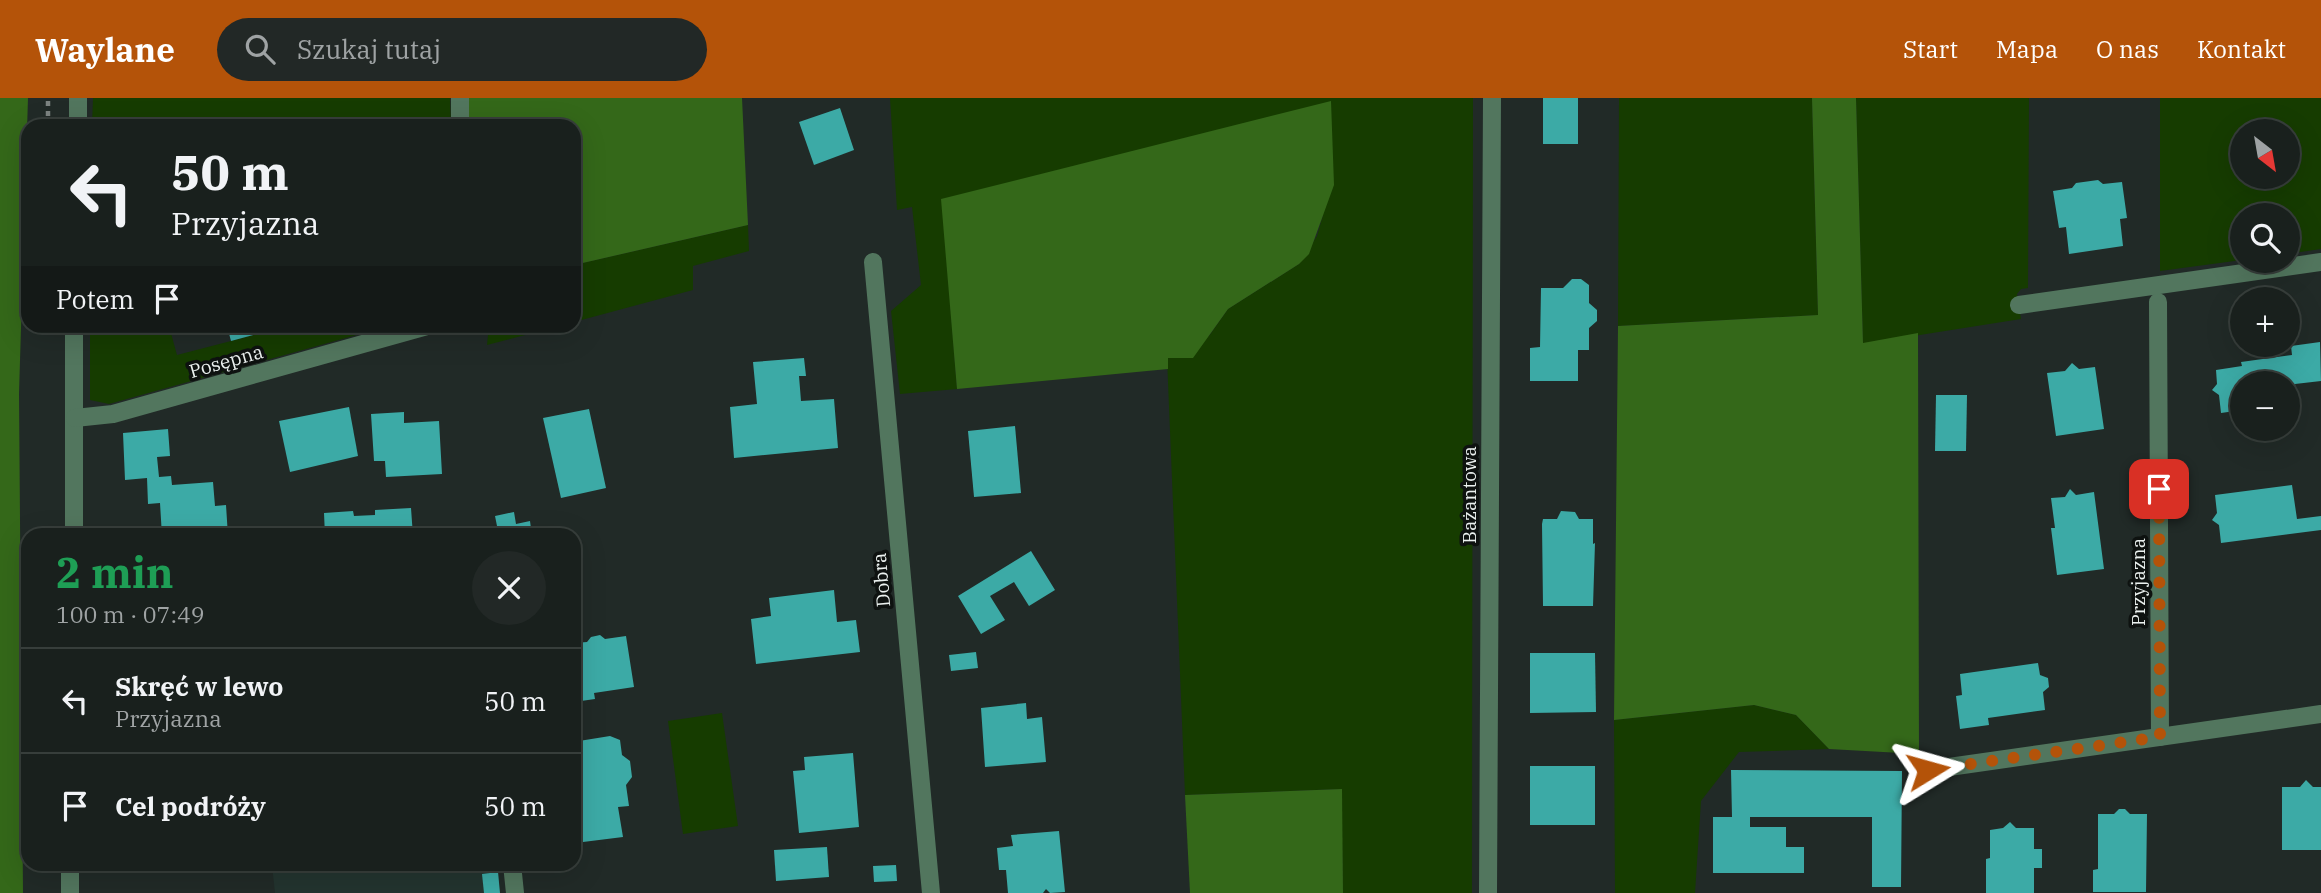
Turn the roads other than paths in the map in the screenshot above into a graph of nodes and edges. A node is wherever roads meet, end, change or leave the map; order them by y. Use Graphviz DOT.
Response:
graph roads {
  1 [pos="78,98"];
  2 [pos="460,98"];
  3 [pos="1492,98"];
  4 [pos="78,119"];
  5 [pos="460,119"];
  6 [pos="873,262"];
  7 [pos="2321,262"];
  8 [pos="2158,302"];
  9 [pos="2019,305"];
  10 [pos="74,333"];
  11 [pos="402,333"];
  12 [pos="75,418"];
  13 [pos="74,528"];
  14 [pos="2321,714"];
  15 [pos="2160,737"];
  16 [pos="1928,770"];
  17 [pos="70,871"];
  18 [pos="513,871"];
  19 [pos="70,893"];
  20 [pos="515,893"];
  21 [pos="931,893"];
  22 [pos="1488,893"];
  1 -- 4 [label="street"];
  2 -- 5 [label="street"];
  3 -- 22 [label="street, Bażantowa"];
  6 -- 21 [label="street, Dobra"];
  7 -- 9 [label="street"];
  8 -- 15 [label="street, Przyjazna"];
  10 -- 12 [label="street"];
  11 -- 12 [label="street, Posępna"];
  12 -- 13 [label="street"];
  14 -- 15 [label="street"];
  15 -- 16 [label="street"];
  17 -- 19 [label="street"];
  18 -- 20 [label="street"];
}
